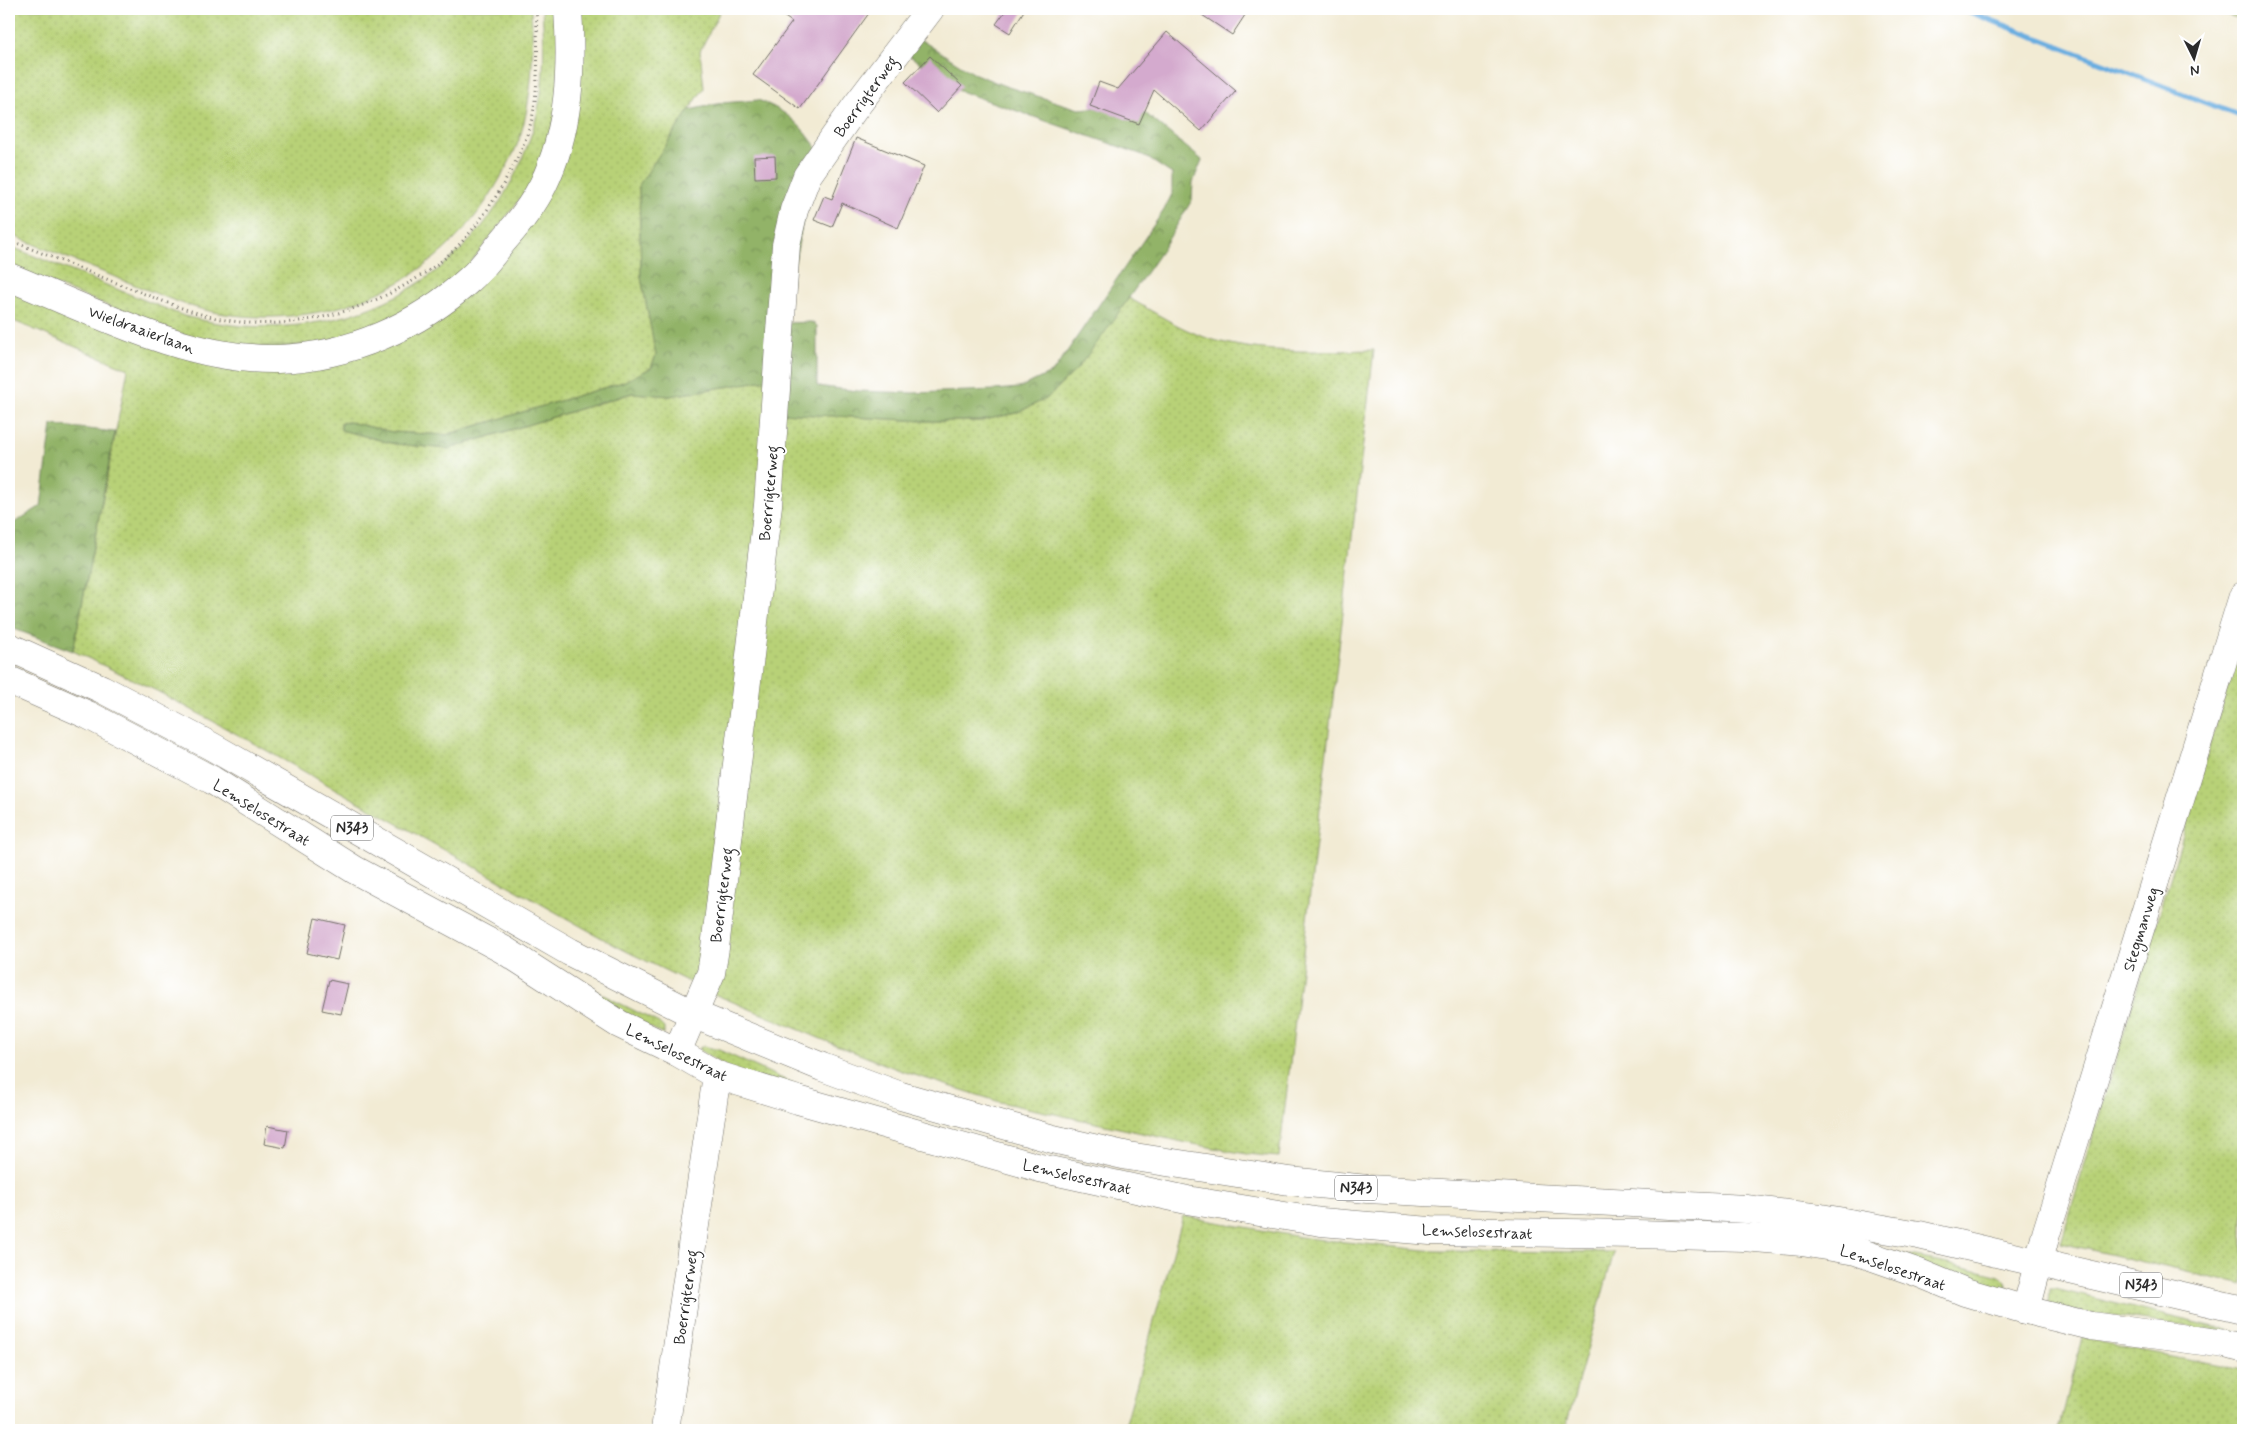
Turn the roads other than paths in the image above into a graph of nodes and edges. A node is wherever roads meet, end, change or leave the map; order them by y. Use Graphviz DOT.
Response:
graph roads {
  1 [pos="568,9"];
  2 [pos="930,9"];
  3 [pos="9,277"];
  4 [pos="2243,596"];
  5 [pos="9,647"];
  6 [pos="9,680"];
  7 [pos="693,1014"];
  8 [pos="677,1052"];
  9 [pos="717,1075"];
  10 [pos="2038,1261"];
  11 [pos="2026,1310"];
  12 [pos="2243,1310"];
  13 [pos="2243,1348"];
  14 [pos="665,1430"];
  1 -- 3 [label="street, Wieldraaierlaan"];
  2 -- 7 [label="street, Boerrigterweg"];
  4 -- 10 [label="street, Stegmanweg"];
  5 -- 7 [label="street, N343"];
  6 -- 8 [label="street, Lemselosestraat"];
  7 -- 8 [label="street, Boerrigterweg"];
  7 -- 10 [label="street, N343"];
  8 -- 9 [label="street, Lemselosestraat"];
  9 -- 11 [label="street, Lemselosestraat"];
  9 -- 14 [label="street, Boerrigterweg"];
  10 -- 11 [label="street, Stegmanweg"];
  10 -- 12 [label="street, N343"];
  11 -- 13 [label="street, Lemselosestraat"];
}
